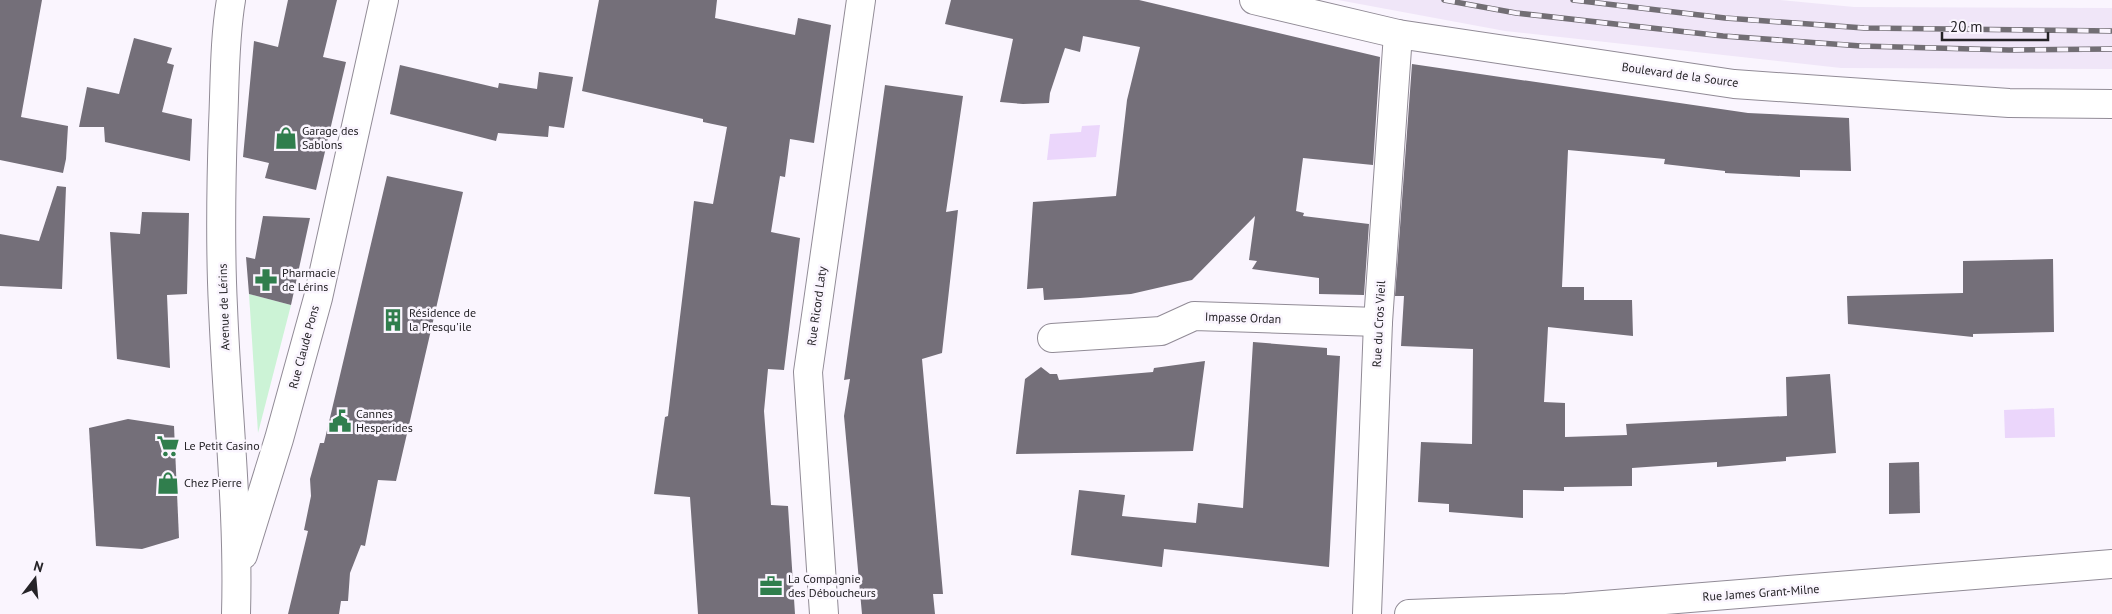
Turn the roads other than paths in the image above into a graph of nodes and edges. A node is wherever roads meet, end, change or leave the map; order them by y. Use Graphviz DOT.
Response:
graph roads {
  1 [pos="231,0"];
  2 [pos="384,0"];
  3 [pos="861,0"];
  4 [pos="1254,0"];
  5 [pos="1398,34"];
  6 [pos="2112,104"];
  7 [pos="1378,322"];
  8 [pos="1052,338"];
  9 [pos="2112,564"];
  10 [pos="237,573"];
  11 [pos="236,614"];
  12 [pos="824,614"];
  13 [pos="1367,614"];
  14 [pos="1409,614"];
  1 -- 10 [label="street, Avenue de Lérins"];
  2 -- 10 [label="street, Rue Claude Pons"];
  3 -- 12 [label="street, Rue Ricord Laty"];
  4 -- 5 [label="street, Boulevard de la Source"];
  5 -- 6 [label="street, Boulevard de la Source"];
  5 -- 7 [label="street, Rue du Cros Vieil"];
  7 -- 8 [label="street, Impasse Ordan"];
  7 -- 13 [label="street, Rue du Cros Vieil"];
  9 -- 14 [label="street, Rue James Grant-Milne"];
  10 -- 11 [label="street, Avenue de Lérins"];
}
